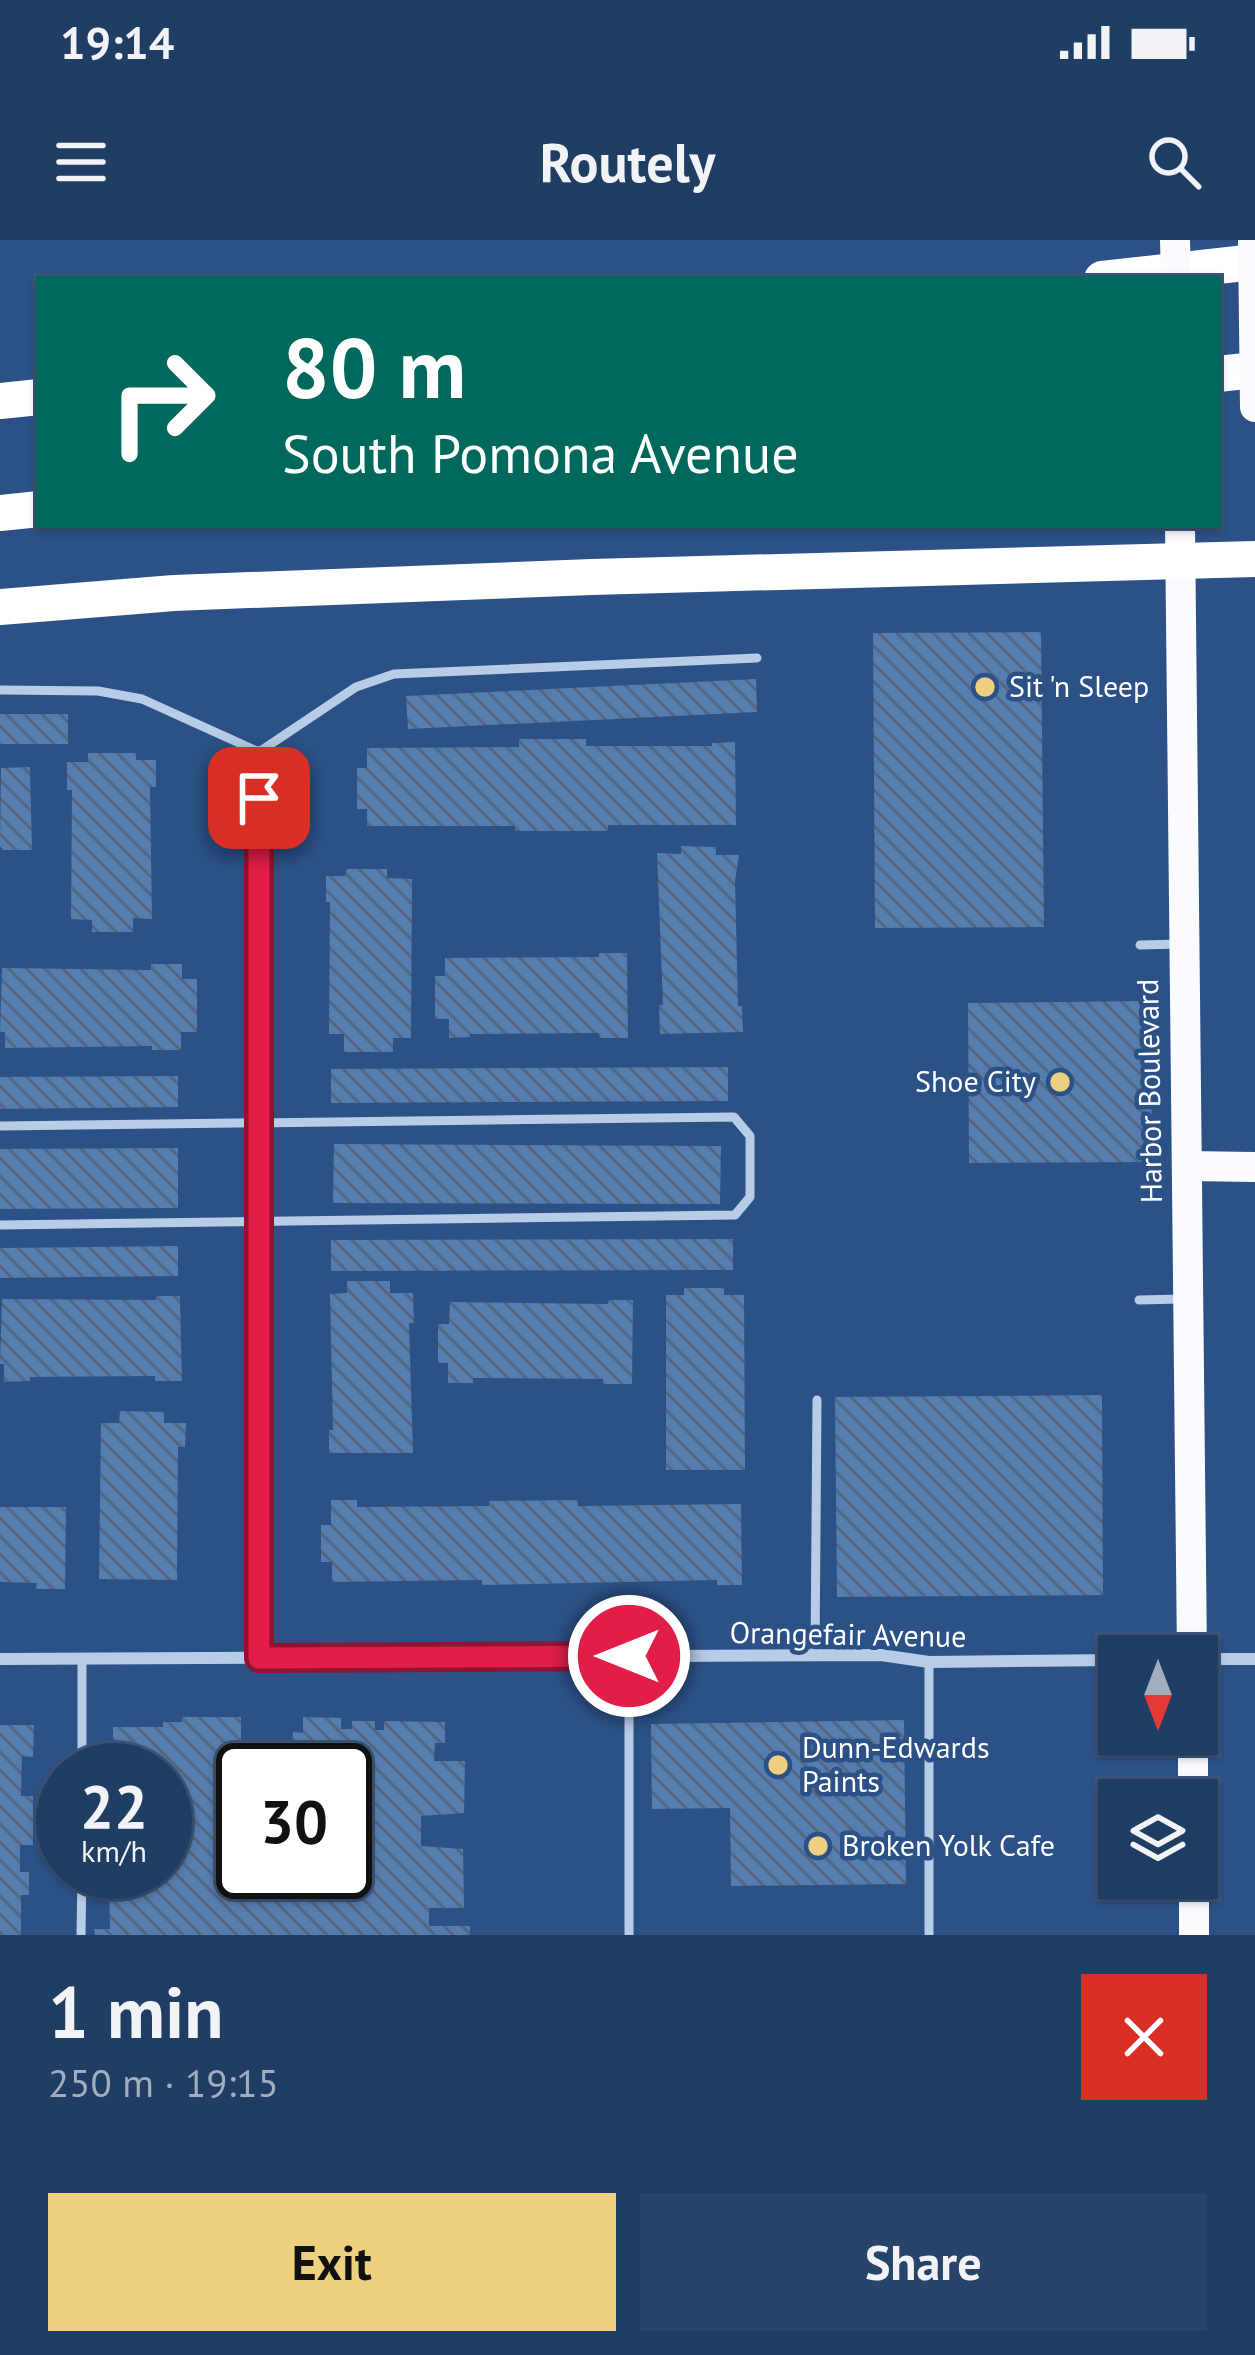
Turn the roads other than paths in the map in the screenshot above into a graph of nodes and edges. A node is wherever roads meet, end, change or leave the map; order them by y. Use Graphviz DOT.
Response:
graph roads {
  1 [pos="1175,240"];
  2 [pos="1253,240"];
  3 [pos="1255,262"];
  4 [pos="1129,276"];
  5 [pos="1176,276"];
  6 [pos="1255,370"];
  7 [pos="1221,374"];
  8 [pos="36,397"];
  9 [pos="0,400"];
  10 [pos="1255,407"];
  11 [pos="36,508"];
  12 [pos="0,513"];
  13 [pos="1180,543"];
  14 [pos="1255,559"];
  15 [pos="0,607"];
  16 [pos="757,658"];
  17 [pos="0,690"];
  18 [pos="259,752"];
  19 [pos="1185,944"];
  20 [pos="1140,945"];
  21 [pos="259,1123"];
  22 [pos="0,1126"];
  23 [pos="1187,1166"];
  24 [pos="1255,1167"];
  25 [pos="259,1222"];
  26 [pos="0,1225"];
  27 [pos="1190,1299"];
  28 [pos="1138,1300"];
  29 [pos="817,1400"];
  30 [pos="1194,1635"];
  31 [pos="815,1655"];
  32 [pos="629,1656"];
  33 [pos="259,1658"];
  34 [pos="1218,1658"];
  35 [pos="0,1659"];
  36 [pos="82,1659"];
  37 [pos="1255,1659"];
  38 [pos="1098,1660"];
  39 [pos="929,1662"];
  40 [pos="82,1743"];
  41 [pos="82,1899"];
  42 [pos="1194,1899"];
  43 [pos="82,1935"];
  44 [pos="629,1935"];
  45 [pos="929,1935"];
  46 [pos="1195,1935"];
  1 -- 5 [label="main road, bridge"];
  2 -- 10 [label="main road, bridge"];
  3 -- 4 [label="highway"];
  6 -- 7 [label="highway"];
  8 -- 9 [label="highway"];
  11 -- 12 [label="highway"];
  13 -- 14 [label="highway"];
  13 -- 15 [label="highway"];
  13 -- 19 [label="main road, Harbor Boulevard"];
  16 -- 18 [label="lane"];
  17 -- 18 [label="lane"];
  18 -- 21 [label="street"];
  19 -- 20 [label="lane"];
  19 -- 23 [label="main road, Harbor Boulevard"];
  21 -- 22 [label="lane"];
  21 -- 25 [label="street"];
  21 -- 25 [label="lane"];
  23 -- 24 [label="main road"];
  23 -- 27 [label="main road, Harbor Boulevard"];
  25 -- 26 [label="lane"];
  25 -- 33 [label="street"];
  27 -- 28 [label="lane"];
  27 -- 30 [label="main road, Harbor Boulevard"];
  29 -- 31 [label="lane"];
  31 -- 32 [label="street, Orangefair Avenue"];
  31 -- 39 [label="street, Orangefair Avenue"];
  32 -- 33 [label="street, Orangefair Avenue"];
  32 -- 44 [label="lane"];
  33 -- 36 [label="street, Orangefair Avenue"];
  34 -- 37 [label="street"];
  35 -- 36 [label="street, Orangefair Avenue"];
  36 -- 40 [label="lane"];
  38 -- 39 [label="street, Orangefair Avenue"];
  39 -- 45 [label="lane"];
  41 -- 43 [label="lane"];
  42 -- 46 [label="main road"];
}
